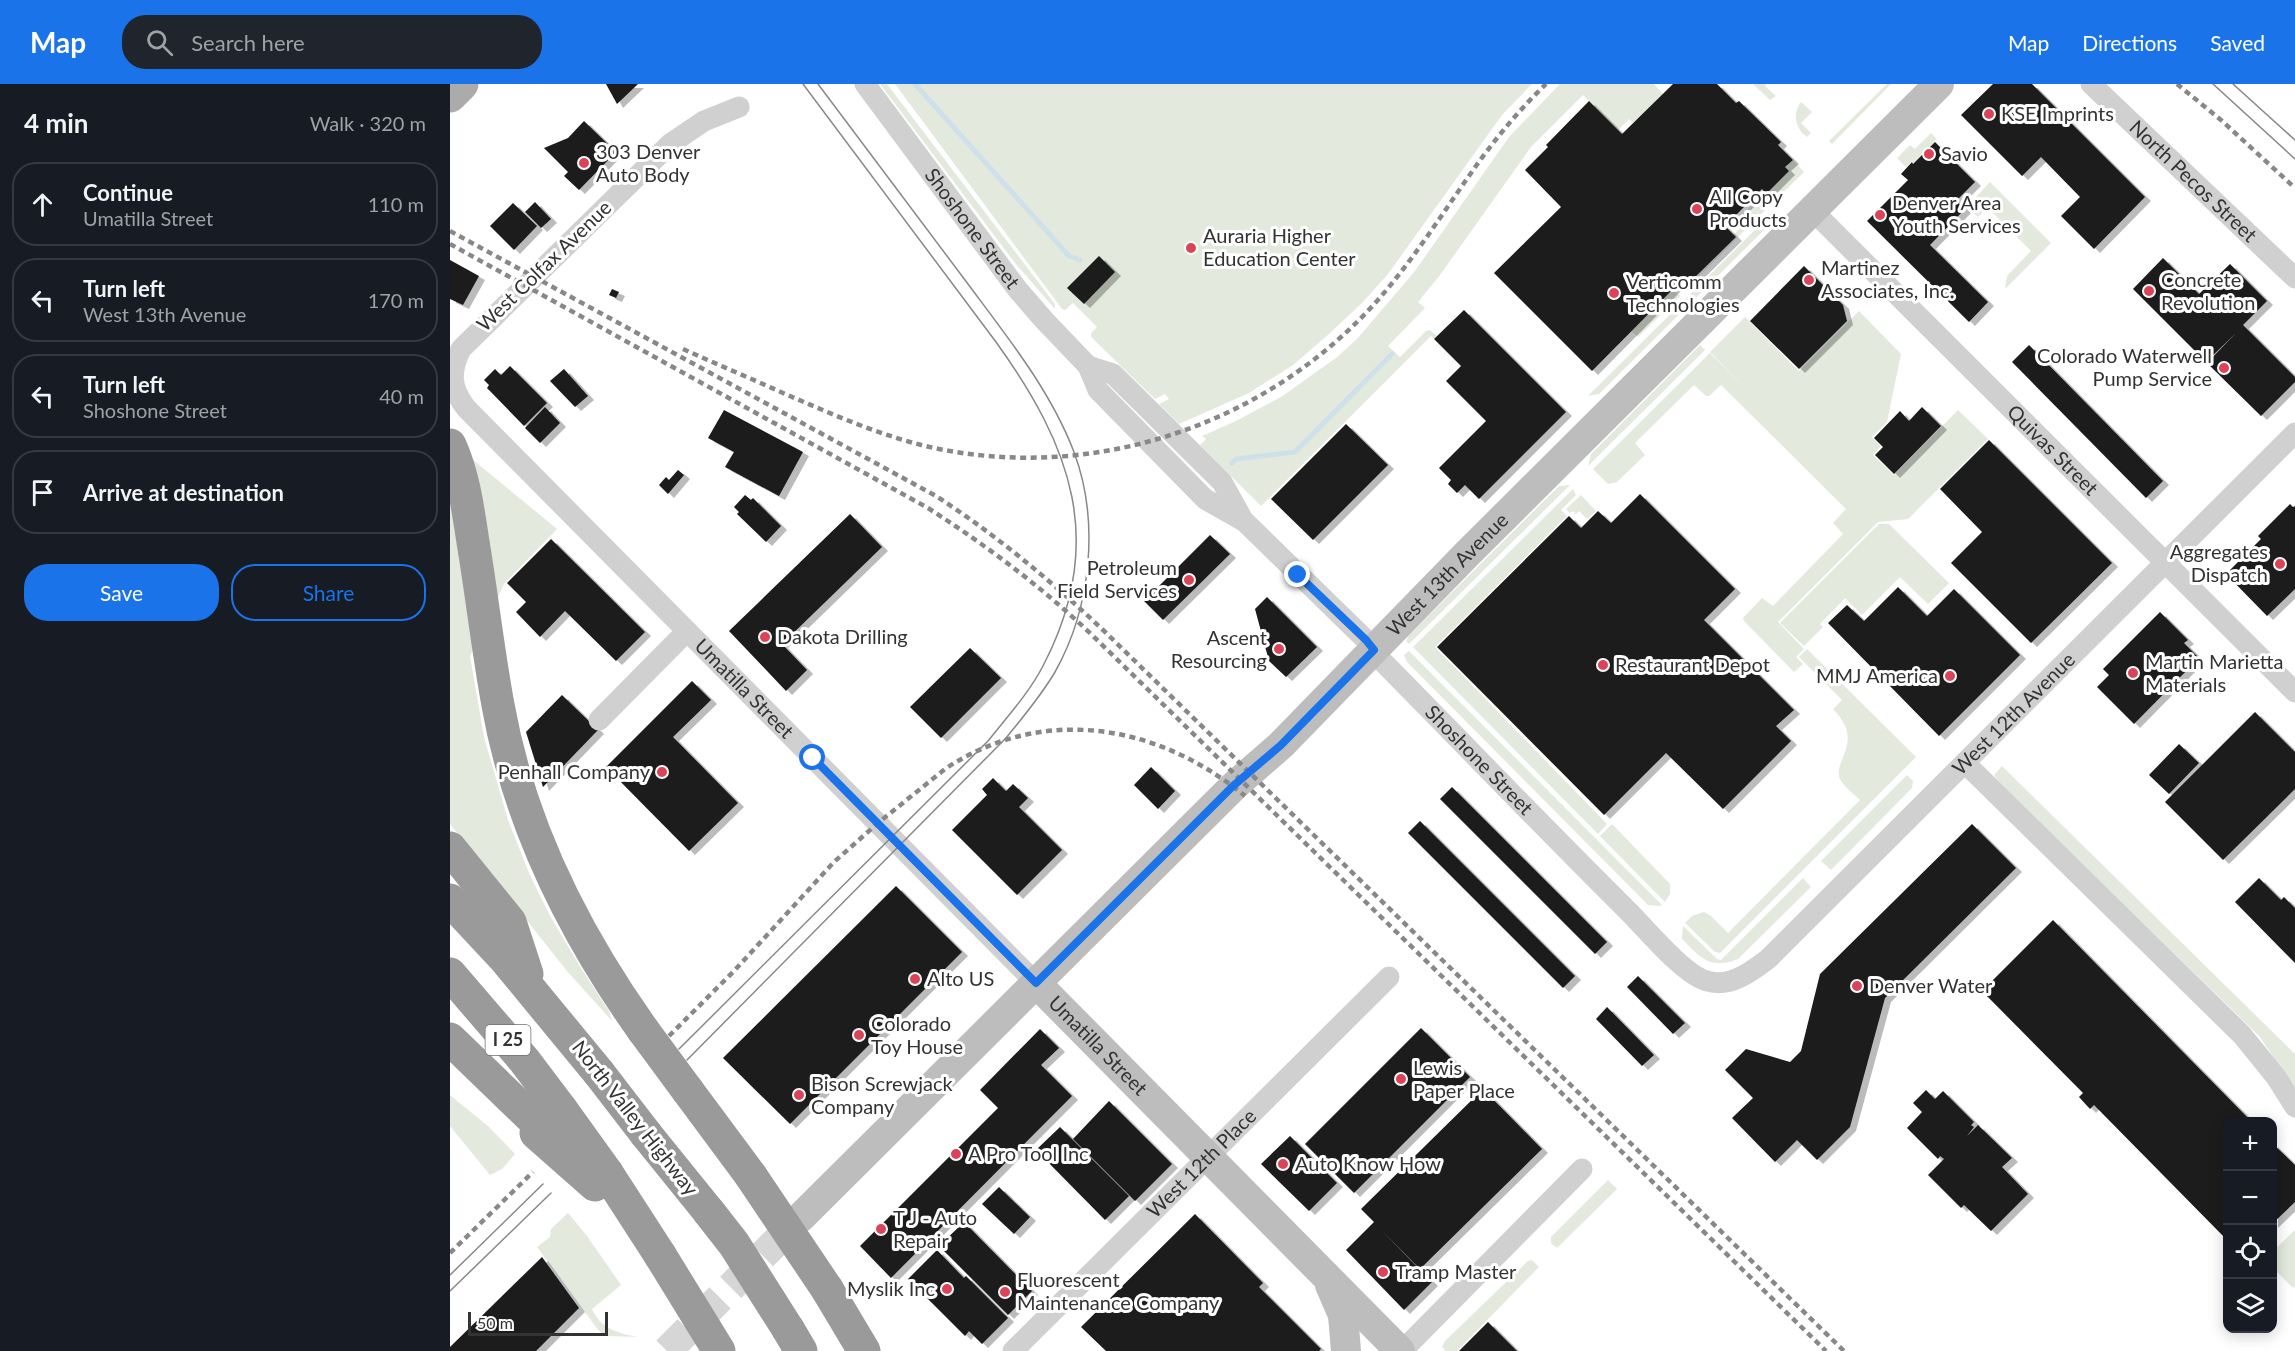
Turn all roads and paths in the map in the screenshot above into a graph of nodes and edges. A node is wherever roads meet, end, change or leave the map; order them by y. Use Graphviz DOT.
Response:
graph roads {
  1 [pos="462,84"];
  2 [pos="865,84"];
  3 [pos="2091,84"];
  4 [pos="1945,87"];
  5 [pos="450,96"];
  6 [pos="739,107"];
  7 [pos="1812,210"];
  8 [pos="2295,278"];
  9 [pos="466,408"];
  10 [pos="2295,433"];
  11 [pos="450,445"];
  12 [pos="2166,563"];
  13 [pos="687,631"];
  14 [pos="1374,650"];
  15 [pos="2295,692"];
  16 [pos="599,720"];
  17 [pos="1965,763"];
  18 [pos="450,848"];
  19 [pos="450,900"];
  20 [pos="450,974"];
  21 [pos="1389,977"];
  22 [pos="1036,983"];
  23 [pos="1724,983"];
  24 [pos="533,990"];
  25 [pos="450,1039"];
  26 [pos="450,1063"];
  27 [pos="2295,1107"];
  28 [pos="547,1123"];
  29 [pos="1208,1157"];
  30 [pos="1582,1169"];
  31 [pos="802,1216"];
  32 [pos="1318,1267"];
  33 [pos="794,1340"];
  34 [pos="719,1351"];
  35 [pos="864,1351"];
  36 [pos="1013,1351"];
  37 [pos="1346,1351"];
  38 [pos="1401,1351"];
  1 -- 5 [label="main road"];
  2 -- 14 [label="street, Shoshone Street"];
  3 -- 8 [label="street, North Pecos Street"];
  4 -- 7 [label="street, West 13th Avenue"];
  6 -- 9 [label="street, West Colfax Avenue"];
  7 -- 12 [label="street, Quivas Street"];
  7 -- 14 [label="street, West 13th Avenue"];
  9 -- 13 [label="street, Umatilla Street"];
  10 -- 12 [label="street, West 12th Avenue"];
  11 -- 35 [label="highway, bridge"];
  12 -- 15 [label="street, Quivas Street"];
  12 -- 17 [label="street, West 12th Avenue"];
  13 -- 16 [label="street"];
  13 -- 22 [label="street, Umatilla Street"];
  14 -- 22 [label="street, West 13th Avenue"];
  14 -- 23 [label="street, Shoshone Street"];
  17 -- 23 [label="street, West 12th Avenue"];
  17 -- 27 [label="street"];
  18 -- 24 [label="highway"];
  19 -- 24 [label="highway, North Valley Highway / I 25"];
  20 -- 28 [label="highway, I 25"];
  21 -- 29 [label="street, West 12th Place"];
  22 -- 29 [label="street, Umatilla Street"];
  22 -- 31 [label="street, West 13th Avenue"];
  24 -- 33 [label="highway, North Valley Highway / I 25, bridge"];
  25 -- 28 [label="highway"];
  26 -- 28 [label="highway"];
  28 -- 34 [label="highway, I 25, bridge"];
  29 -- 32 [label="street, Umatilla Street"];
  29 -- 36 [label="street, West 12th Place"];
  30 -- 38 [label="street"];
  32 -- 37 [label="street"];
  32 -- 38 [label="street, Umatilla Street"];
}
